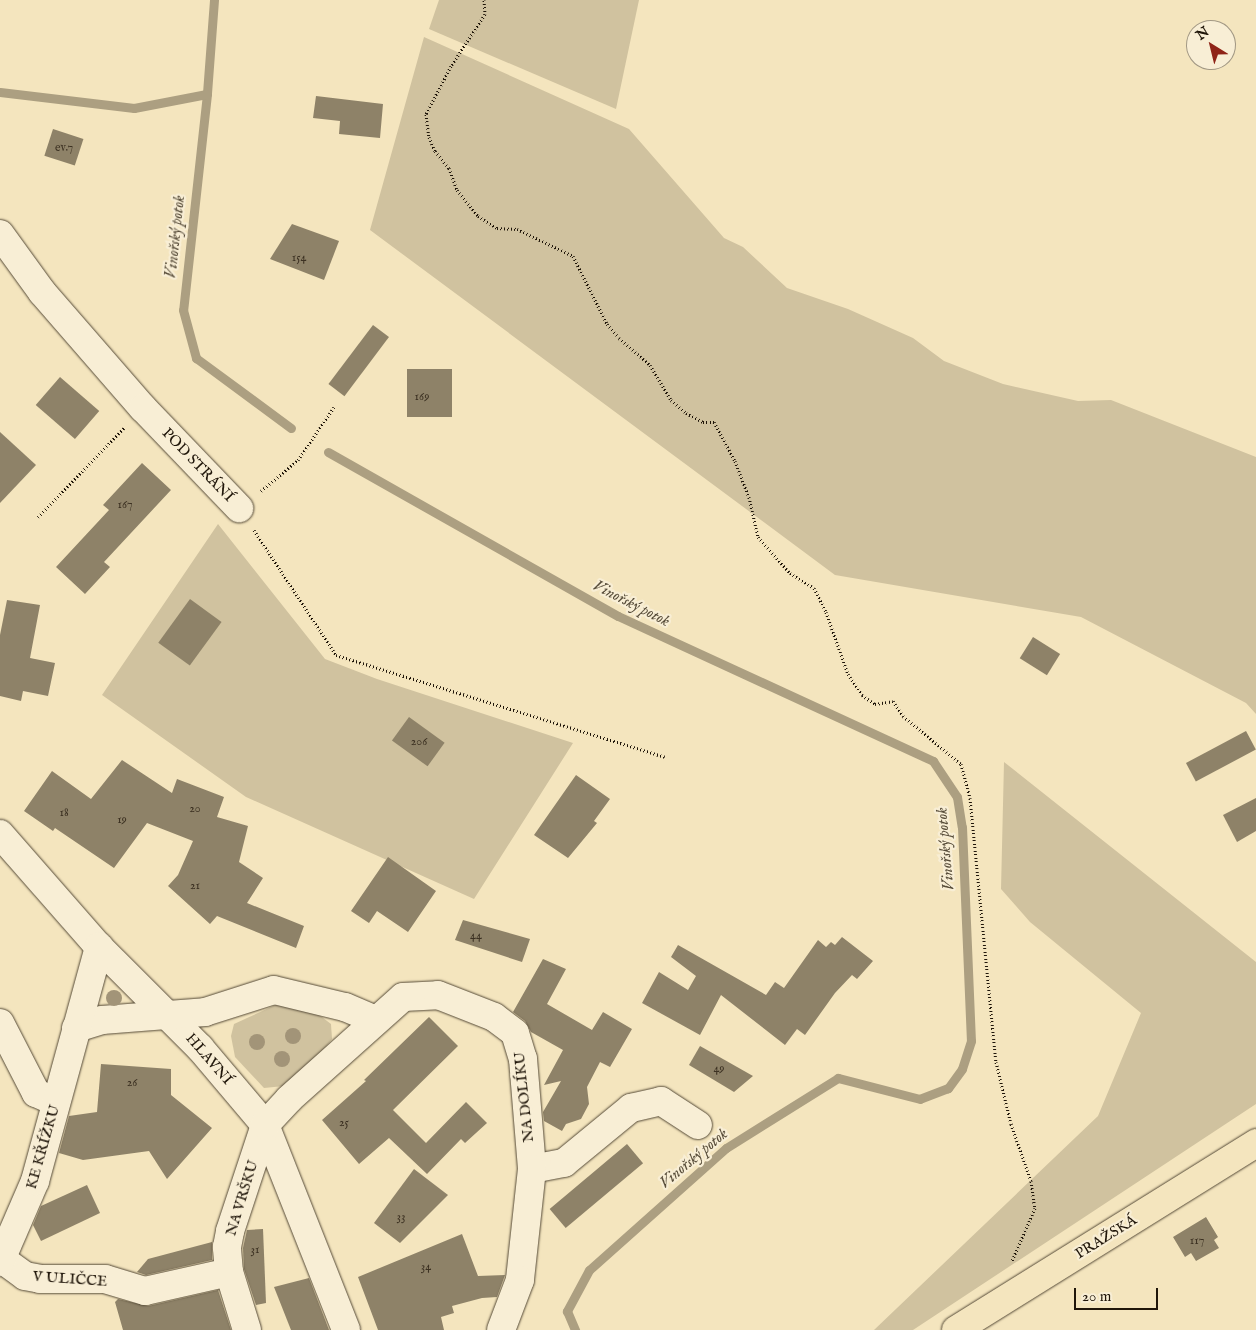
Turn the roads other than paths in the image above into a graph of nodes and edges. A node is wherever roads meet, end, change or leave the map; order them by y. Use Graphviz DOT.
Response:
graph roads {
  1 [pos="0,234"];
  2 [pos="239,508"];
  3 [pos="0,834"];
  4 [pos="99,947"];
  5 [pos="168,1014"];
  6 [pos="375,1020"];
  7 [pos="0,1023"];
  8 [pos="76,1028"];
  9 [pos="56,1102"];
  10 [pos="265,1125"];
  11 [pos="698,1125"];
  12 [pos="1256,1144"];
  13 [pos="532,1169"];
  14 [pos="1,1261"];
  15 [pos="229,1272"];
  16 [pos="247,1330"];
  17 [pos="346,1330"];
  18 [pos="501,1330"];
  19 [pos="956,1330"];
  1 -- 2 [label="street, POD STRÁNÍ"];
  3 -- 4 [label="street, HLAVNÍ"];
  4 -- 5 [label="street, HLAVNÍ"];
  4 -- 8 [label="street, KE KŘÍŽKU"];
  5 -- 6 [label="street"];
  5 -- 8 [label="street"];
  5 -- 10 [label="street, HLAVNÍ"];
  6 -- 10 [label="street, NA DOLÍKU"];
  6 -- 13 [label="street, NA DOLÍKU"];
  7 -- 9 [label="street"];
  8 -- 9 [label="street, KE KŘÍŽKU"];
  9 -- 14 [label="street, KE KŘÍŽKU"];
  10 -- 15 [label="street, NA VRŠKU"];
  10 -- 17 [label="street, HLAVNÍ"];
  11 -- 13 [label="street"];
  12 -- 19 [label="main road, PRAŽSKÁ"];
  13 -- 18 [label="street, NA DOLÍKU"];
  14 -- 15 [label="street, V ULIČCE"];
  15 -- 16 [label="street, NA VRŠKU"];
}
